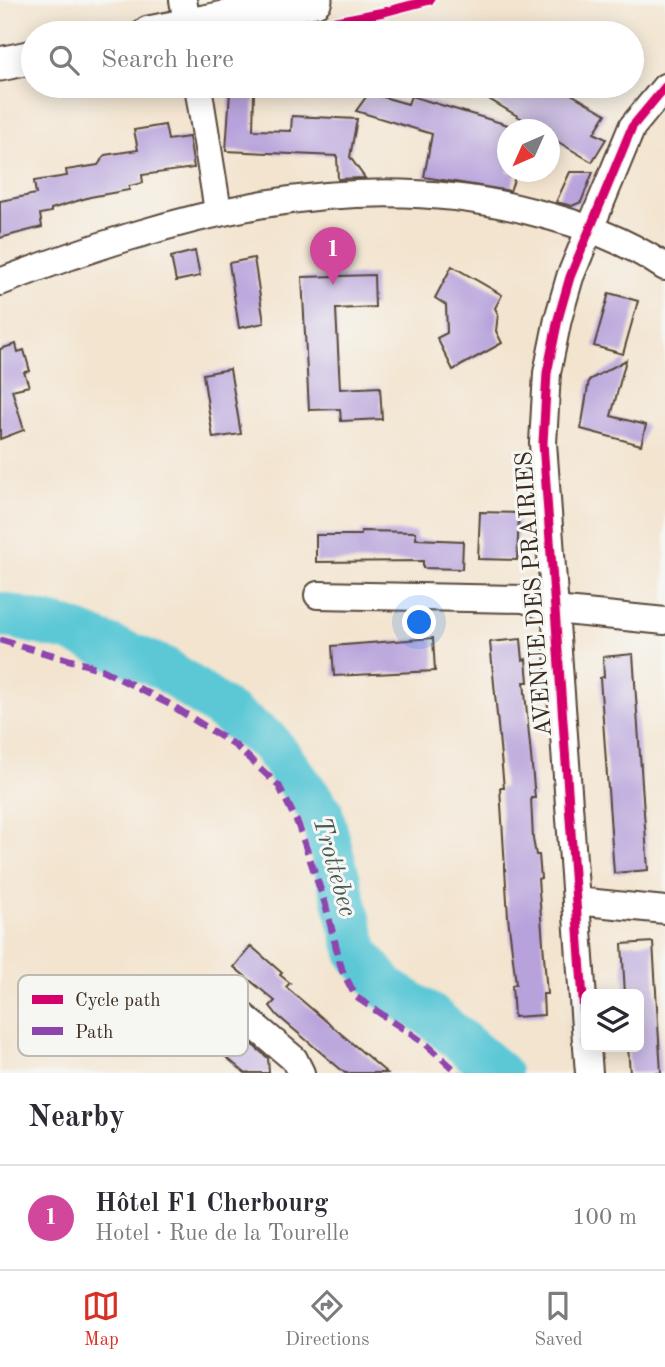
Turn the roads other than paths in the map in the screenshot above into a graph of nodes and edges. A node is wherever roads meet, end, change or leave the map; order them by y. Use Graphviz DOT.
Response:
graph roads {
  1 [pos="315,0"];
  2 [pos="187,19"];
  3 [pos="21,60"];
  4 [pos="0,64"];
  5 [pos="665,87"];
  6 [pos="200,98"];
  7 [pos="218,211"];
  8 [pos="591,227"];
  9 [pos="665,267"];
  10 [pos="0,282"];
  11 [pos="318,595"];
  12 [pos="555,610"];
  13 [pos="665,621"];
  14 [pos="576,901"];
  15 [pos="665,910"];
  16 [pos="582,989"];
  17 [pos="248,1020"];
  18 [pos="587,1052"];
  19 [pos="301,1073"];
  20 [pos="589,1073"];
  1 -- 2 [label="main road"];
  3 -- 4 [label="main road"];
  5 -- 8 [label="street, AVENUE DES PRAIRIES"];
  6 -- 7 [label="street"];
  7 -- 8 [label="street"];
  7 -- 10 [label="street"];
  8 -- 9 [label="street"];
  8 -- 12 [label="street, AVENUE DES PRAIRIES"];
  11 -- 12 [label="street"];
  12 -- 13 [label="street"];
  12 -- 14 [label="street, AVENUE DES PRAIRIES"];
  14 -- 15 [label="street"];
  14 -- 16 [label="street, AVENUE DES PRAIRIES"];
  17 -- 19 [label="street"];
  18 -- 20 [label="street"];
}
